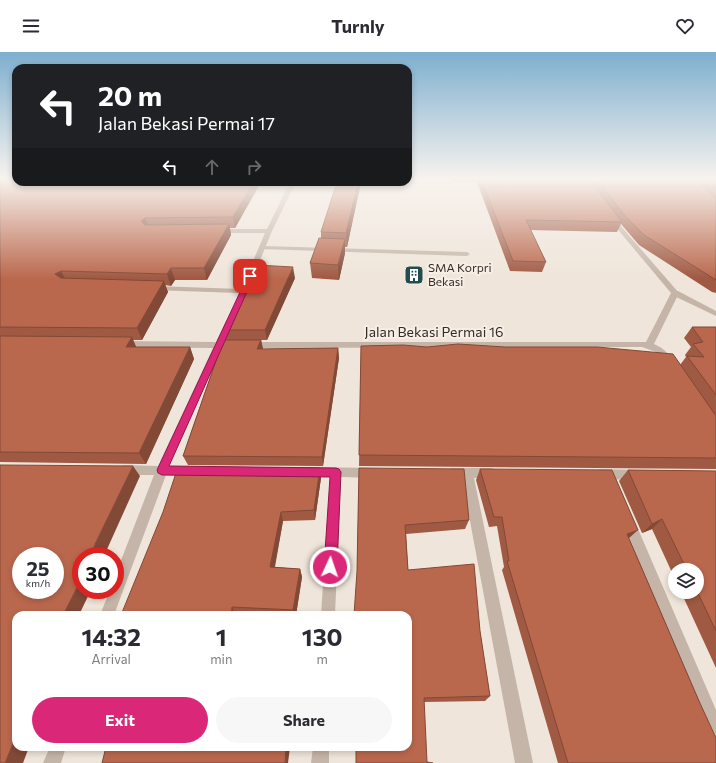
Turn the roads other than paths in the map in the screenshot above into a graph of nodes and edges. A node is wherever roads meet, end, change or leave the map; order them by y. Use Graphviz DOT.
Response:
graph roads {
  1 [pos="278,212"];
  2 [pos="607,212"];
  3 [pos="209,231"];
  4 [pos="269,231"];
  5 [pos="263,248"];
  6 [pos="467,254"];
  7 [pos="144,288"];
  8 [pos="244,291"];
  9 [pos="675,294"];
  10 [pos="716,314"];
  11 [pos="109,344"];
  12 [pos="218,345"];
  13 [pos="649,345"];
  14 [pos="676,371"];
  15 [pos="116,470"];
  16 [pos="162,470"];
  17 [pos="201,471"];
  18 [pos="296,472"];
  19 [pos="336,472"];
  20 [pos="382,473"];
  21 [pos="444,473"];
  22 [pos="467,473"];
  23 [pos="507,474"];
  24 [pos="585,474"];
  25 [pos="609,474"];
  26 [pos="647,475"];
  27 [pos="615,489"];
  28 [pos="624,511"];
  29 [pos="109,611"];
  30 [pos="328,611"];
  31 [pos="716,730"];
  32 [pos="56,751"];
  33 [pos="321,751"];
  34 [pos="52,763"];
  35 [pos="320,763"];
  36 [pos="524,763"];
  1 -- 4 [label="street"];
  2 -- 9 [label="street"];
  3 -- 4 [label="street"];
  4 -- 5 [label="street"];
  5 -- 6 [label="street"];
  5 -- 8 [label="street"];
  7 -- 8 [label="street"];
  8 -- 12 [label="street"];
  9 -- 10 [label="street"];
  9 -- 13 [label="street"];
  11 -- 12 [label="street, Jalan Bekasi Permai 16"];
  12 -- 13 [label="street, Jalan Bekasi Permai 16"];
  12 -- 16 [label="street"];
  13 -- 14 [label="street"];
  15 -- 16 [label="street"];
  16 -- 17 [label="street"];
  16 -- 29 [label="street"];
  18 -- 19 [label="street"];
  19 -- 20 [label="street"];
  19 -- 30 [label="street"];
  21 -- 22 [label="street"];
  22 -- 23 [label="street"];
  22 -- 36 [label="street"];
  24 -- 25 [label="street"];
  25 -- 26 [label="street"];
  25 -- 27 [label="street"];
  28 -- 31 [label="street"];
  32 -- 34 [label="street"];
  33 -- 35 [label="street"];
}
